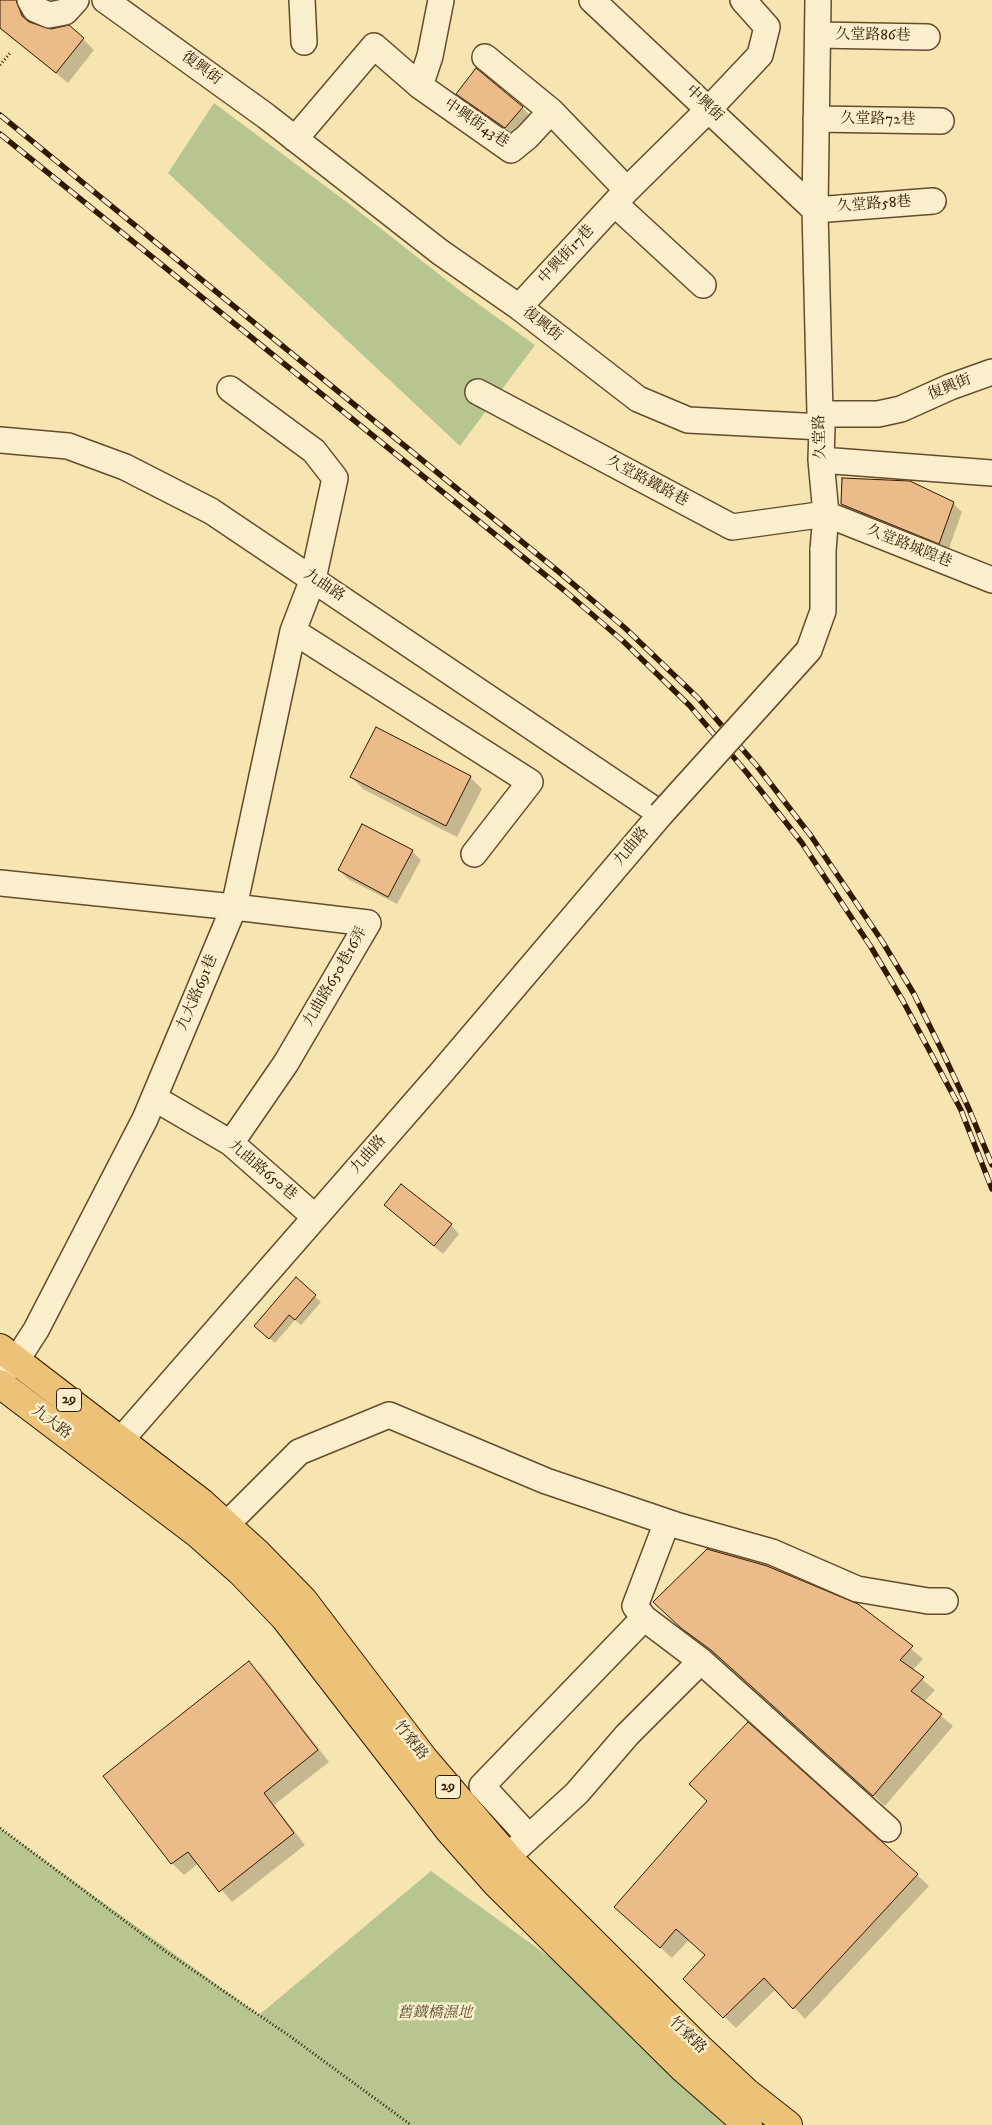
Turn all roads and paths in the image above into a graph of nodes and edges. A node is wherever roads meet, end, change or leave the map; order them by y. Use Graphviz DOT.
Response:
graph roads {
  1 [pos="30,0"];
  2 [pos="76,0"];
  3 [pos="105,0"];
  4 [pos="302,0"];
  5 [pos="440,0"];
  6 [pos="592,0"];
  7 [pos="743,0"];
  8 [pos="818,0"];
  9 [pos="818,34"];
  10 [pos="927,37"];
  11 [pos="304,42"];
  12 [pos="11,52"];
  13 [pos="485,57"];
  14 [pos="0,65"];
  15 [pos="420,86"];
  16 [pos="709,109"];
  17 [pos="551,111"];
  18 [pos="816,119"];
  19 [pos="941,121"];
  20 [pos="295,139"];
  21 [pos="621,197"];
  22 [pos="933,201"];
  23 [pos="815,210"];
  24 [pos="703,285"];
  25 [pos="519,307"];
  26 [pos="992,372"];
  27 [pos="230,389"];
  28 [pos="478,392"];
  29 [pos="821,421"];
  30 [pos="0,440"];
  31 [pos="821,460"];
  32 [pos="992,473"];
  33 [pos="826,514"];
  34 [pos="313,579"];
  35 [pos="992,580"];
  36 [pos="293,630"];
  37 [pos="661,814"];
  38 [pos="474,854"];
  39 [pos="0,883"];
  40 [pos="234,907"];
  41 [pos="154,1098"];
  42 [pos="231,1143"];
  43 [pos="315,1217"];
  44 [pos="5,1361"];
  45 [pos="0,1384"];
  46 [pos="121,1440"];
  47 [pos="103,1462"];
  48 [pos="667,1522"];
  49 [pos="226,1525"];
  50 [pos="945,1600"];
  51 [pos="644,1618"];
  52 [pos="311,1631"];
  53 [pos="701,1661"];
  54 [pos="0,1828"];
  55 [pos="888,1829"];
  56 [pos="529,1837"];
  57 [pos="498,1866"];
  58 [pos="412,2125"];
  59 [pos="748,2125"];
  60 [pos="788,2125"];
  1 -- 2 [label="street"];
  3 -- 20 [label="street, 復興街"];
  4 -- 11 [label="street"];
  5 -- 15 [label="street"];
  6 -- 16 [label="street, 中興街"];
  7 -- 16 [label="street, 中興街17巷"];
  8 -- 9 [label="street, 久堂路"];
  9 -- 10 [label="street, 久堂路86巷"];
  9 -- 18 [label="street, 久堂路"];
  12 -- 14 [label="path"];
  13 -- 17 [label="street"];
  15 -- 17 [label="street, 中興街43巷"];
  15 -- 20 [label="street"];
  16 -- 21 [label="street, 中興街17巷"];
  16 -- 23 [label="street, 中興街"];
  17 -- 21 [label="street"];
  18 -- 19 [label="street, 久堂路72巷"];
  18 -- 23 [label="street, 久堂路"];
  20 -- 25 [label="street, 復興街"];
  21 -- 24 [label="street"];
  21 -- 25 [label="street, 中興街17巷"];
  22 -- 23 [label="street, 久堂路58巷"];
  23 -- 29 [label="street, 久堂路"];
  25 -- 29 [label="street, 復興街"];
  26 -- 29 [label="street, 復興街"];
  27 -- 34 [label="street, 九大路691巷"];
  28 -- 33 [label="street, 久堂路鐵路巷"];
  29 -- 31 [label="street, 久堂路"];
  30 -- 34 [label="street, 九曲路"];
  31 -- 32 [label="street"];
  31 -- 33 [label="street, 久堂路"];
  33 -- 35 [label="street, 久堂路城隍巷"];
  33 -- 37 [label="street, 久堂路, bridge"];
  34 -- 36 [label="street, 九大路691巷"];
  34 -- 37 [label="street, 九曲路"];
  36 -- 38 [label="street"];
  36 -- 40 [label="street, 九大路691巷"];
  37 -- 43 [label="street, 九曲路"];
  39 -- 40 [label="street"];
  40 -- 41 [label="street, 九大路691巷"];
  40 -- 42 [label="street, 九曲路650巷16弄"];
  41 -- 42 [label="street, 九曲路650巷"];
  41 -- 44 [label="street, 九大路691巷"];
  42 -- 43 [label="street, 九曲路650巷"];
  43 -- 46 [label="street, 九曲路"];
  44 -- 46 [label="main road, 九大路 / 29"];
  45 -- 47 [label="main road, 九大路 / 29"];
  46 -- 47 [label="street, 九曲路"];
  46 -- 49 [label="main road, 竹寮路 / 29"];
  47 -- 52 [label="main road, 竹寮路 / 29"];
  48 -- 49 [label="street"];
  48 -- 50 [label="street"];
  48 -- 51 [label="street"];
  49 -- 52 [label="main road, 竹寮路 / 29"];
  51 -- 53 [label="street"];
  51 -- 56 [label="street"];
  52 -- 57 [label="main road, 竹寮路 / 29"];
  53 -- 55 [label="street"];
  53 -- 56 [label="street"];
  54 -- 58 [label="path"];
  56 -- 57 [label="street"];
  57 -- 59 [label="main road, 竹寮路 / 29"];
  57 -- 60 [label="main road, 竹寮路 / 29"];
}
